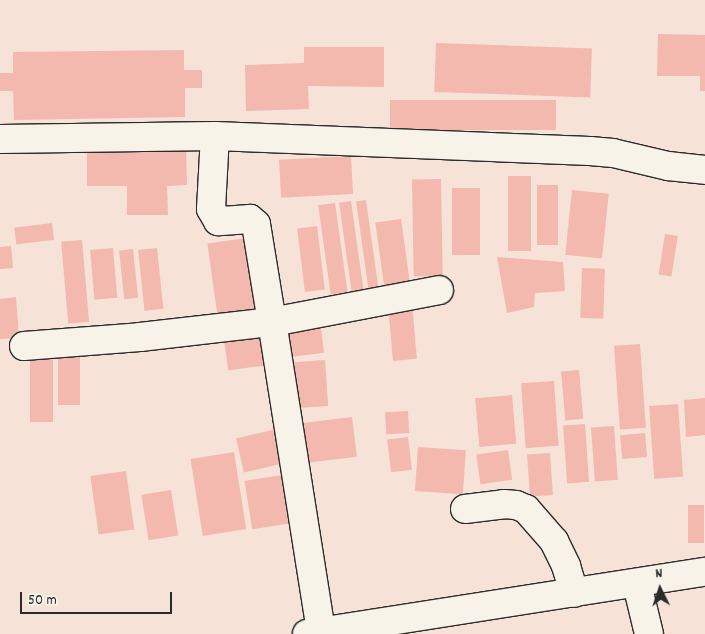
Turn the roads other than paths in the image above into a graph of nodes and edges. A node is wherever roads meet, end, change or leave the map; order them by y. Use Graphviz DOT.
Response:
graph roads {
  1 [pos="216,136"];
  2 [pos="0,139"];
  3 [pos="705,170"];
  4 [pos="439,290"];
  5 [pos="272,322"];
  6 [pos="24,346"];
  7 [pos="465,510"];
  8 [pos="705,572"];
  9 [pos="637,584"];
  10 [pos="574,593"];
  11 [pos="330,631"];
  12 [pos="649,634"];
  1 -- 2 [label="street"];
  1 -- 3 [label="street"];
  1 -- 5 [label="street"];
  4 -- 5 [label="street"];
  5 -- 6 [label="street"];
  5 -- 11 [label="street"];
  7 -- 10 [label="street"];
  8 -- 9 [label="street"];
  9 -- 10 [label="street"];
  9 -- 12 [label="street"];
  10 -- 11 [label="street"];
}
